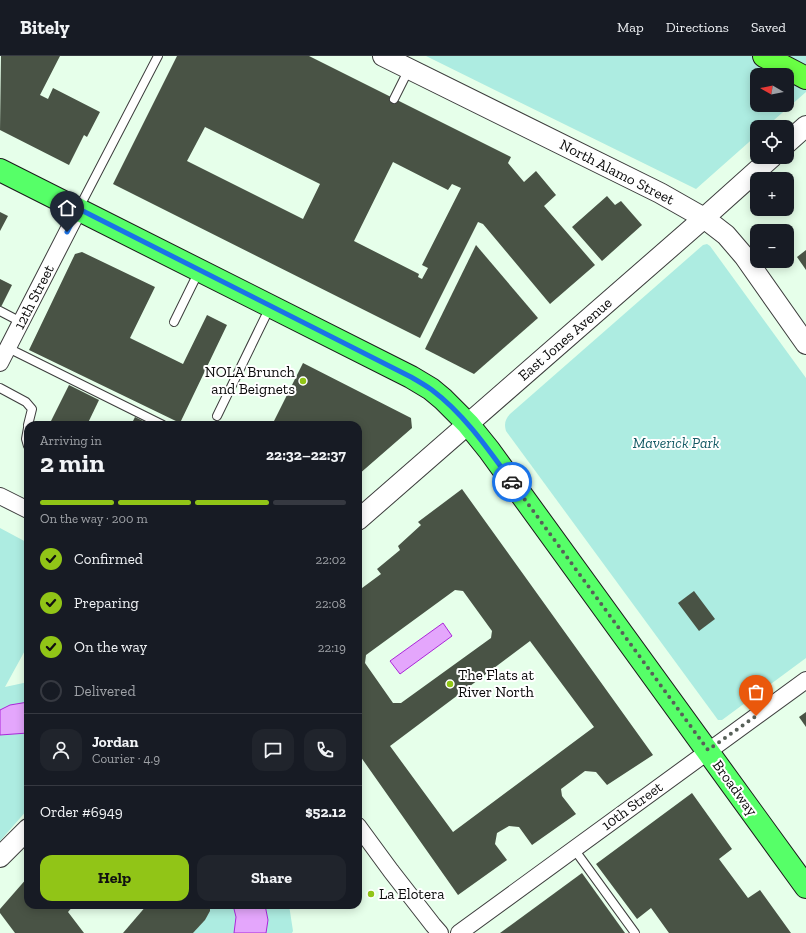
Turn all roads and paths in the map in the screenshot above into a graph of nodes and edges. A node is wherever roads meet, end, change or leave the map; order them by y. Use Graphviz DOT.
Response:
graph roads {
  1 [pos="158,56"];
  2 [pos="383,56"];
  3 [pos="764,56"];
  4 [pos="409,69"];
  5 [pos="806,78"];
  6 [pos="394,99"];
  7 [pos="806,126"];
  8 [pos="794,137"];
  9 [pos="764,164"];
  10 [pos="0,170"];
  11 [pos="79,209"];
  12 [pos="704,218"];
  13 [pos="200,271"];
  14 [pos="270,306"];
  15 [pos="0,311"];
  16 [pos="21,322"];
  17 [pos="174,322"];
  18 [pos="806,344"];
  19 [pos="8,348"];
  20 [pos="0,363"];
  21 [pos="0,388"];
  22 [pos="217,416"];
  23 [pos="29,421"];
  24 [pos="155,421"];
  25 [pos="468,424"];
  26 [pos="0,496"];
  27 [pos="24,508"];
  28 [pos="362,517"];
  29 [pos="806,680"];
  30 [pos="708,750"];
  31 [pos="362,831"];
  32 [pos="24,832"];
  33 [pos="574,849"];
  34 [pos="0,858"];
  35 [pos="806,886"];
  36 [pos="440,933"];
  37 [pos="459,933"];
  38 [pos="635,933"];
  1 -- 11 [label="lane"];
  2 -- 4 [label="street, North Alamo Street"];
  3 -- 5 [label="highway"];
  4 -- 6 [label="lane"];
  4 -- 12 [label="street, North Alamo Street"];
  7 -- 8 [label="street"];
  9 -- 12 [label="street, East Jones Avenue"];
  10 -- 11 [label="main road, Broadway"];
  11 -- 13 [label="main road, Broadway"];
  11 -- 16 [label="street, 12th Street"];
  12 -- 18 [label="street, North Alamo Street"];
  12 -- 25 [label="street, East Jones Avenue"];
  13 -- 14 [label="main road, Broadway"];
  13 -- 17 [label="lane"];
  14 -- 22 [label="lane"];
  14 -- 25 [label="main road, Broadway"];
  15 -- 16 [label="lane"];
  16 -- 19 [label="street, 12th Street"];
  19 -- 20 [label="street, 12th Street"];
  19 -- 24 [label="lane"];
  21 -- 23 [label="lane"];
  25 -- 28 [label="street, East Jones Avenue"];
  25 -- 30 [label="main road, Broadway"];
  26 -- 27 [label="street"];
  29 -- 30 [label="street, 10th Street"];
  30 -- 33 [label="street, 10th Street"];
  30 -- 35 [label="main road, Broadway"];
  31 -- 36 [label="street"];
  32 -- 34 [label="street"];
  33 -- 37 [label="street, 10th Street"];
  33 -- 38 [label="lane"];
}
